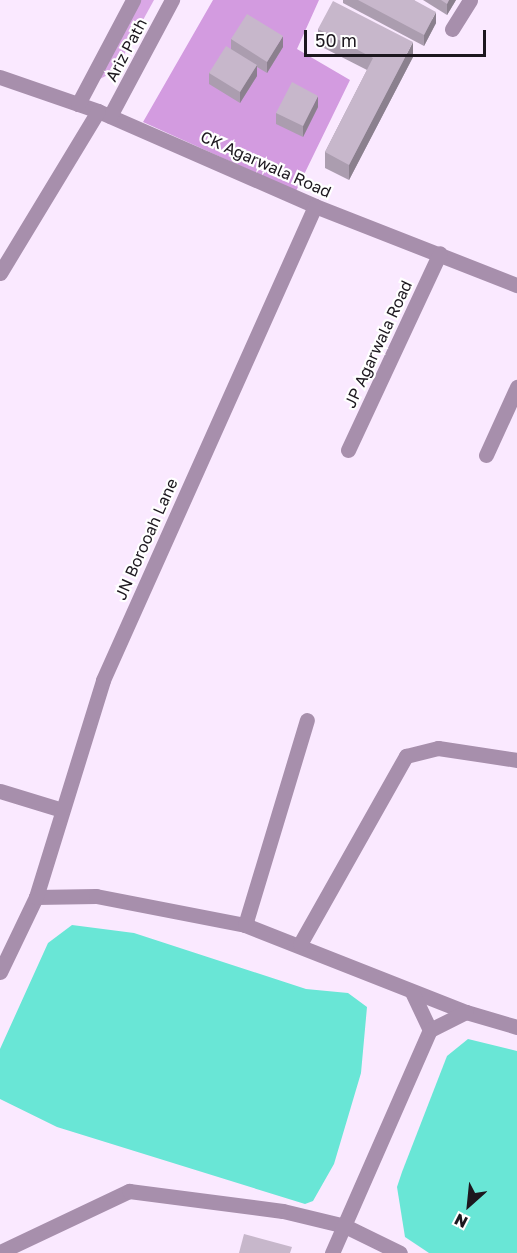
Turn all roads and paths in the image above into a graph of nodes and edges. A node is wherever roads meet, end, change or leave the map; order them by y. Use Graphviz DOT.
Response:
graph roads {
  1 [pos="133,0"];
  2 [pos="172,0"];
  3 [pos="470,0"];
  4 [pos="452,29"];
  5 [pos="0,77"];
  6 [pos="78,104"];
  7 [pos="104,114"];
  8 [pos="315,206"];
  9 [pos="440,253"];
  10 [pos="0,273"];
  11 [pos="517,285"];
  12 [pos="517,387"];
  13 [pos="348,450"];
  14 [pos="486,455"];
  15 [pos="307,720"];
  16 [pos="517,760"];
  17 [pos="0,791"];
  18 [pos="63,810"];
  19 [pos="36,897"];
  20 [pos="245,925"];
  21 [pos="300,944"];
  22 [pos="0,972"];
  23 [pos="412,992"];
  24 [pos="466,1012"];
  25 [pos="517,1026"];
  26 [pos="430,1030"];
  27 [pos="345,1226"];
  28 [pos="0,1252"];
  29 [pos="332,1253"];
  30 [pos="400,1253"];
  1 -- 6 [label="street, Ariz Path"];
  2 -- 7 [label="street, Ariz Path"];
  3 -- 4 [label="street"];
  5 -- 6 [label="street, CK Agarwala Road"];
  6 -- 7 [label="street, CK Agarwala Road"];
  7 -- 8 [label="street, CK Agarwala Road"];
  7 -- 10 [label="street, Ariz Path"];
  8 -- 9 [label="street, CK Agarwala Road"];
  8 -- 18 [label="street, JN Borooah Lane"];
  9 -- 11 [label="street, CK Agarwala Road"];
  9 -- 13 [label="street, JP Agarwala Road"];
  12 -- 14 [label="street"];
  15 -- 20 [label="street"];
  16 -- 21 [label="street"];
  17 -- 18 [label="street"];
  18 -- 19 [label="street, JN Borooah Lane"];
  19 -- 20 [label="street"];
  19 -- 22 [label="street, JN Borooah Lane"];
  20 -- 21 [label="street"];
  21 -- 23 [label="street"];
  23 -- 24 [label="street"];
  23 -- 26 [label="street"];
  24 -- 25 [label="street"];
  24 -- 26 [label="street"];
  26 -- 27 [label="street"];
  27 -- 28 [label="street"];
  27 -- 29 [label="street"];
  27 -- 30 [label="street"];
}
